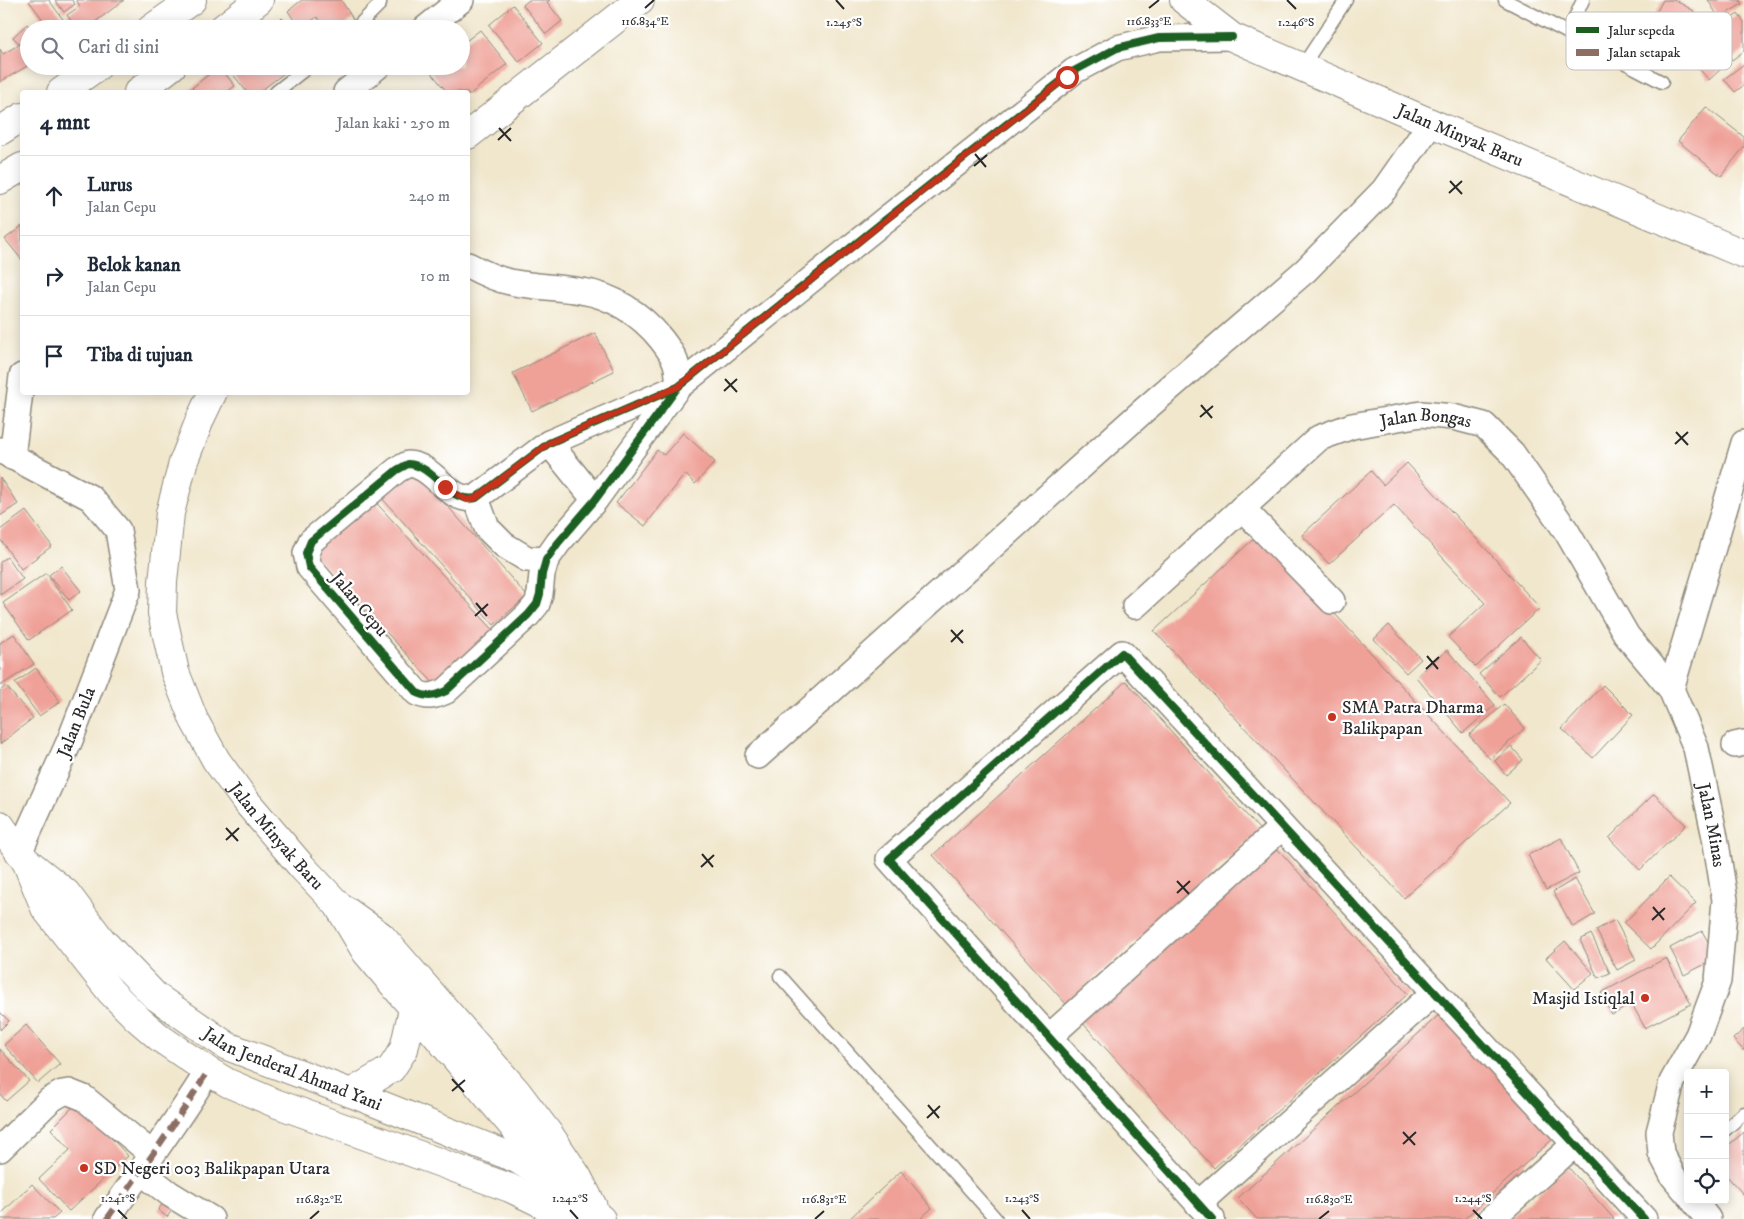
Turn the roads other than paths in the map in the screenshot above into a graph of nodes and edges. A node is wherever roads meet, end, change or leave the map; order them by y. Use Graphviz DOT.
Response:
graph roads {
  1 [pos="192,0"];
  2 [pos="259,0"];
  3 [pos="380,0"];
  4 [pos="461,0"];
  5 [pos="640,0"];
  6 [pos="1184,0"];
  7 [pos="1346,0"];
  8 [pos="1505,0"];
  9 [pos="1583,0"];
  10 [pos="1578,12"];
  11 [pos="164,20"];
  12 [pos="233,20"];
  13 [pos="364,20"];
  14 [pos="436,20"];
  15 [pos="1566,32"];
  16 [pos="1232,37"];
  17 [pos="1302,67"];
  18 [pos="1639,70"];
  19 [pos="85,75"];
  20 [pos="160,75"];
  21 [pos="298,75"];
  22 [pos="367,75"];
  23 [pos="1662,82"];
  24 [pos="64,90"];
  25 [pos="141,90"];
  26 [pos="279,90"];
  27 [pos="348,90"];
  28 [pos="20,118"];
  29 [pos="1431,123"];
  30 [pos="0,131"];
  31 [pos="470,133"];
  32 [pos="20,168"];
  33 [pos="0,180"];
  34 [pos="1744,254"];
  35 [pos="470,266"];
  36 [pos="20,386"];
  37 [pos="678,387"];
  38 [pos="212,395"];
  39 [pos="549,443"];
  40 [pos="1744,443"];
  41 [pos="6,453"];
  42 [pos="476,498"];
  43 [pos="595,500"];
  44 [pos="1242,508"];
  45 [pos="546,560"];
  46 [pos="1332,601"];
  47 [pos="1135,606"];
  48 [pos="1671,689"];
  49 [pos="1696,748"];
  50 [pos="758,756"];
  51 [pos="0,825"];
  52 [pos="1282,827"];
  53 [pos="22,856"];
  54 [pos="338,905"];
  55 [pos="780,976"];
  56 [pos="1435,992"];
  57 [pos="413,1009"];
  58 [pos="1049,1037"];
  59 [pos="208,1071"];
  60 [pos="351,1093"];
  61 [pos="1744,1113"];
  62 [pos="1729,1126"];
  63 [pos="1576,1144"];
  64 [pos="0,1149"];
  65 [pos="151,1156"];
  66 [pos="556,1183"];
  67 [pos="1684,1189"];
  68 [pos="1696,1204"];
  69 [pos="1205,1211"];
  70 [pos="599,1217"];
  71 [pos="106,1219"];
  72 [pos="211,1219"];
  73 [pos="563,1219"];
  74 [pos="567,1219"];
  75 [pos="996,1219"];
  76 [pos="1491,1219"];
  77 [pos="1644,1219"];
  78 [pos="1708,1219"];
  1 -- 11 [label="main road"];
  2 -- 12 [label="main road"];
  3 -- 13 [label="lane"];
  4 -- 14 [label="street"];
  5 -- 31 [label="main road"];
  6 -- 16 [label="main road, Jalan Minyak Baru"];
  7 -- 17 [label="lane"];
  8 -- 15 [label="lane"];
  9 -- 10 [label="lane"];
  16 -- 17 [label="main road, Jalan Minyak Baru"];
  16 -- 37 [label="street, Jalan Cepu"];
  17 -- 29 [label="main road, Jalan Minyak Baru"];
  18 -- 23 [label="lane"];
  19 -- 24 [label="main road"];
  20 -- 25 [label="main road"];
  21 -- 26 [label="lane"];
  22 -- 27 [label="street"];
  28 -- 30 [label="main road"];
  29 -- 34 [label="main road, Jalan Minyak Baru"];
  29 -- 50 [label="street"];
  32 -- 33 [label="main road"];
  35 -- 37 [label="street"];
  36 -- 41 [label="street"];
  37 -- 39 [label="street, Jalan Cepu"];
  37 -- 43 [label="street, Jalan Cepu"];
  38 -- 54 [label="main road, Jalan Minyak Baru"];
  39 -- 42 [label="street, Jalan Cepu"];
  39 -- 43 [label="street"];
  40 -- 48 [label="street"];
  41 -- 53 [label="street, Jalan Bula"];
  42 -- 45 [label="street"];
  42 -- 45 [label="street, Jalan Cepu"];
  43 -- 45 [label="street, Jalan Cepu"];
  44 -- 46 [label="street"];
  44 -- 47 [label="street, Jalan Bongas"];
  44 -- 48 [label="street, Jalan Bongas"];
  48 -- 49 [label="street, Jalan Bongas"];
  49 -- 67 [label="street, Jalan Minas"];
  51 -- 53 [label="main road, Jalan Jenderal Ahmad Yani"];
  52 -- 56 [label="street"];
  52 -- 58 [label="street"];
  52 -- 58 [label="street"];
  53 -- 59 [label="main road, Jalan Jenderal Ahmad Yani"];
  53 -- 60 [label="main road, Jalan Jenderal Ahmad Yani"];
  54 -- 57 [label="main road, Jalan Minyak Baru"];
  54 -- 70 [label="main road"];
  55 -- 75 [label="lane"];
  56 -- 63 [label="street"];
  56 -- 69 [label="street"];
  57 -- 60 [label="main road"];
  57 -- 66 [label="main road, Jalan Minyak Baru"];
  58 -- 69 [label="street"];
  59 -- 65 [label="street"];
  59 -- 73 [label="main road, Jalan Jenderal Ahmad Yani"];
  60 -- 66 [label="main road, Jalan Jenderal Ahmad Yani"];
  61 -- 62 [label="lane"];
  63 -- 76 [label="street"];
  63 -- 77 [label="street"];
  64 -- 65 [label="street"];
  65 -- 71 [label="street"];
  65 -- 72 [label="street"];
  66 -- 70 [label="main road, Jalan Jenderal Ahmad Yani"];
  66 -- 74 [label="main road, Jalan Minyak Baru"];
  68 -- 78 [label="street"];
}
